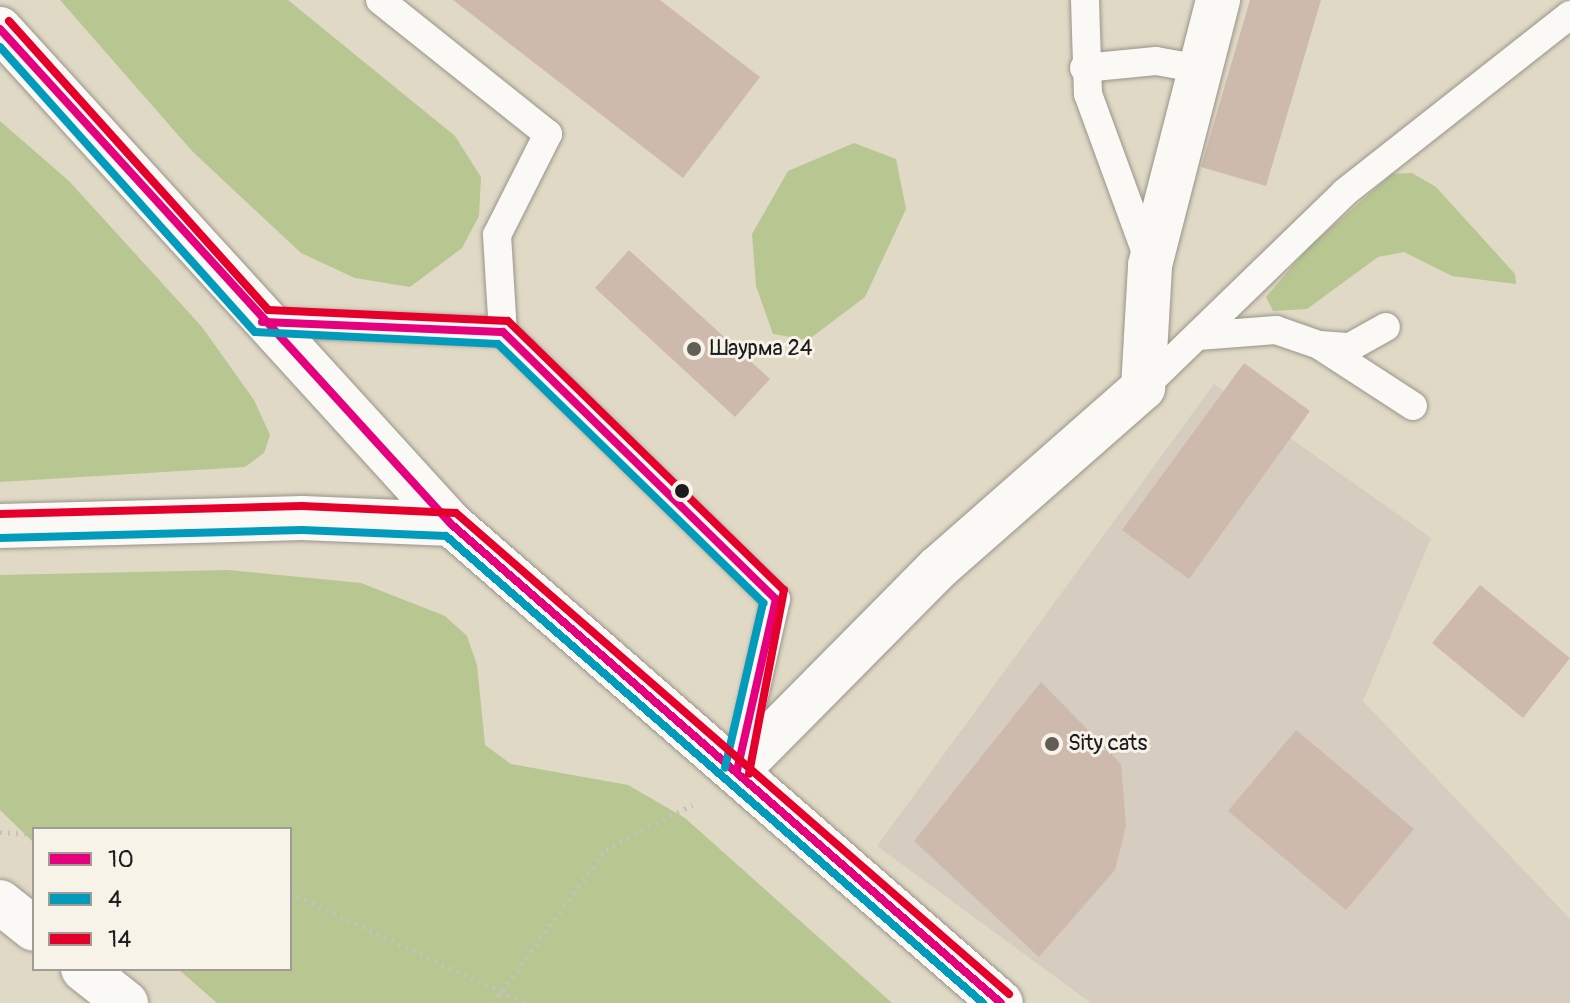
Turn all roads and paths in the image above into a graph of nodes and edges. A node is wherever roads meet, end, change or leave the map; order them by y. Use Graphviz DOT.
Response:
graph roads {
  1 [pos="380,0"];
  2 [pos="1085,0"];
  3 [pos="1218,0"];
  4 [pos="1570,15"];
  5 [pos="0,29"];
  6 [pos="1084,68"];
  7 [pos="1195,68"];
  8 [pos="1150,265"];
  9 [pos="262,322"];
  10 [pos="1386,327"];
  11 [pos="503,332"];
  12 [pos="1197,336"];
  13 [pos="1319,345"];
  14 [pos="1143,388"];
  15 [pos="1413,406"];
  16 [pos="451,524"];
  17 [pos="0,526"];
  18 [pos="737,771"];
  19 [pos="0,832"];
  20 [pos="32,834"];
  21 [pos="292,894"];
  22 [pos="0,902"];
  23 [pos="32,927"];
  24 [pos="86,971"];
  25 [pos="501,989"];
  26 [pos="126,1003"];
  27 [pos="493,1003"];
  28 [pos="525,1003"];
  29 [pos="1001,1003"];
  1 -- 11 [label="lane"];
  2 -- 6 [label="lane"];
  3 -- 7 [label="street"];
  4 -- 12 [label="lane"];
  5 -- 9 [label="street"];
  6 -- 7 [label="lane"];
  6 -- 8 [label="lane"];
  7 -- 8 [label="street"];
  8 -- 14 [label="street"];
  9 -- 11 [label="lane"];
  9 -- 16 [label="street"];
  10 -- 13 [label="lane"];
  11 -- 18 [label="lane"];
  12 -- 13 [label="lane"];
  12 -- 14 [label="lane"];
  13 -- 15 [label="lane"];
  14 -- 18 [label="street"];
  16 -- 17 [label="street"];
  16 -- 18 [label="street"];
  18 -- 25 [label="path"];
  18 -- 29 [label="street"];
  19 -- 20 [label="path"];
  21 -- 25 [label="path"];
  22 -- 23 [label="street"];
  24 -- 26 [label="street"];
  25 -- 27 [label="path"];
  25 -- 28 [label="path"];
}
